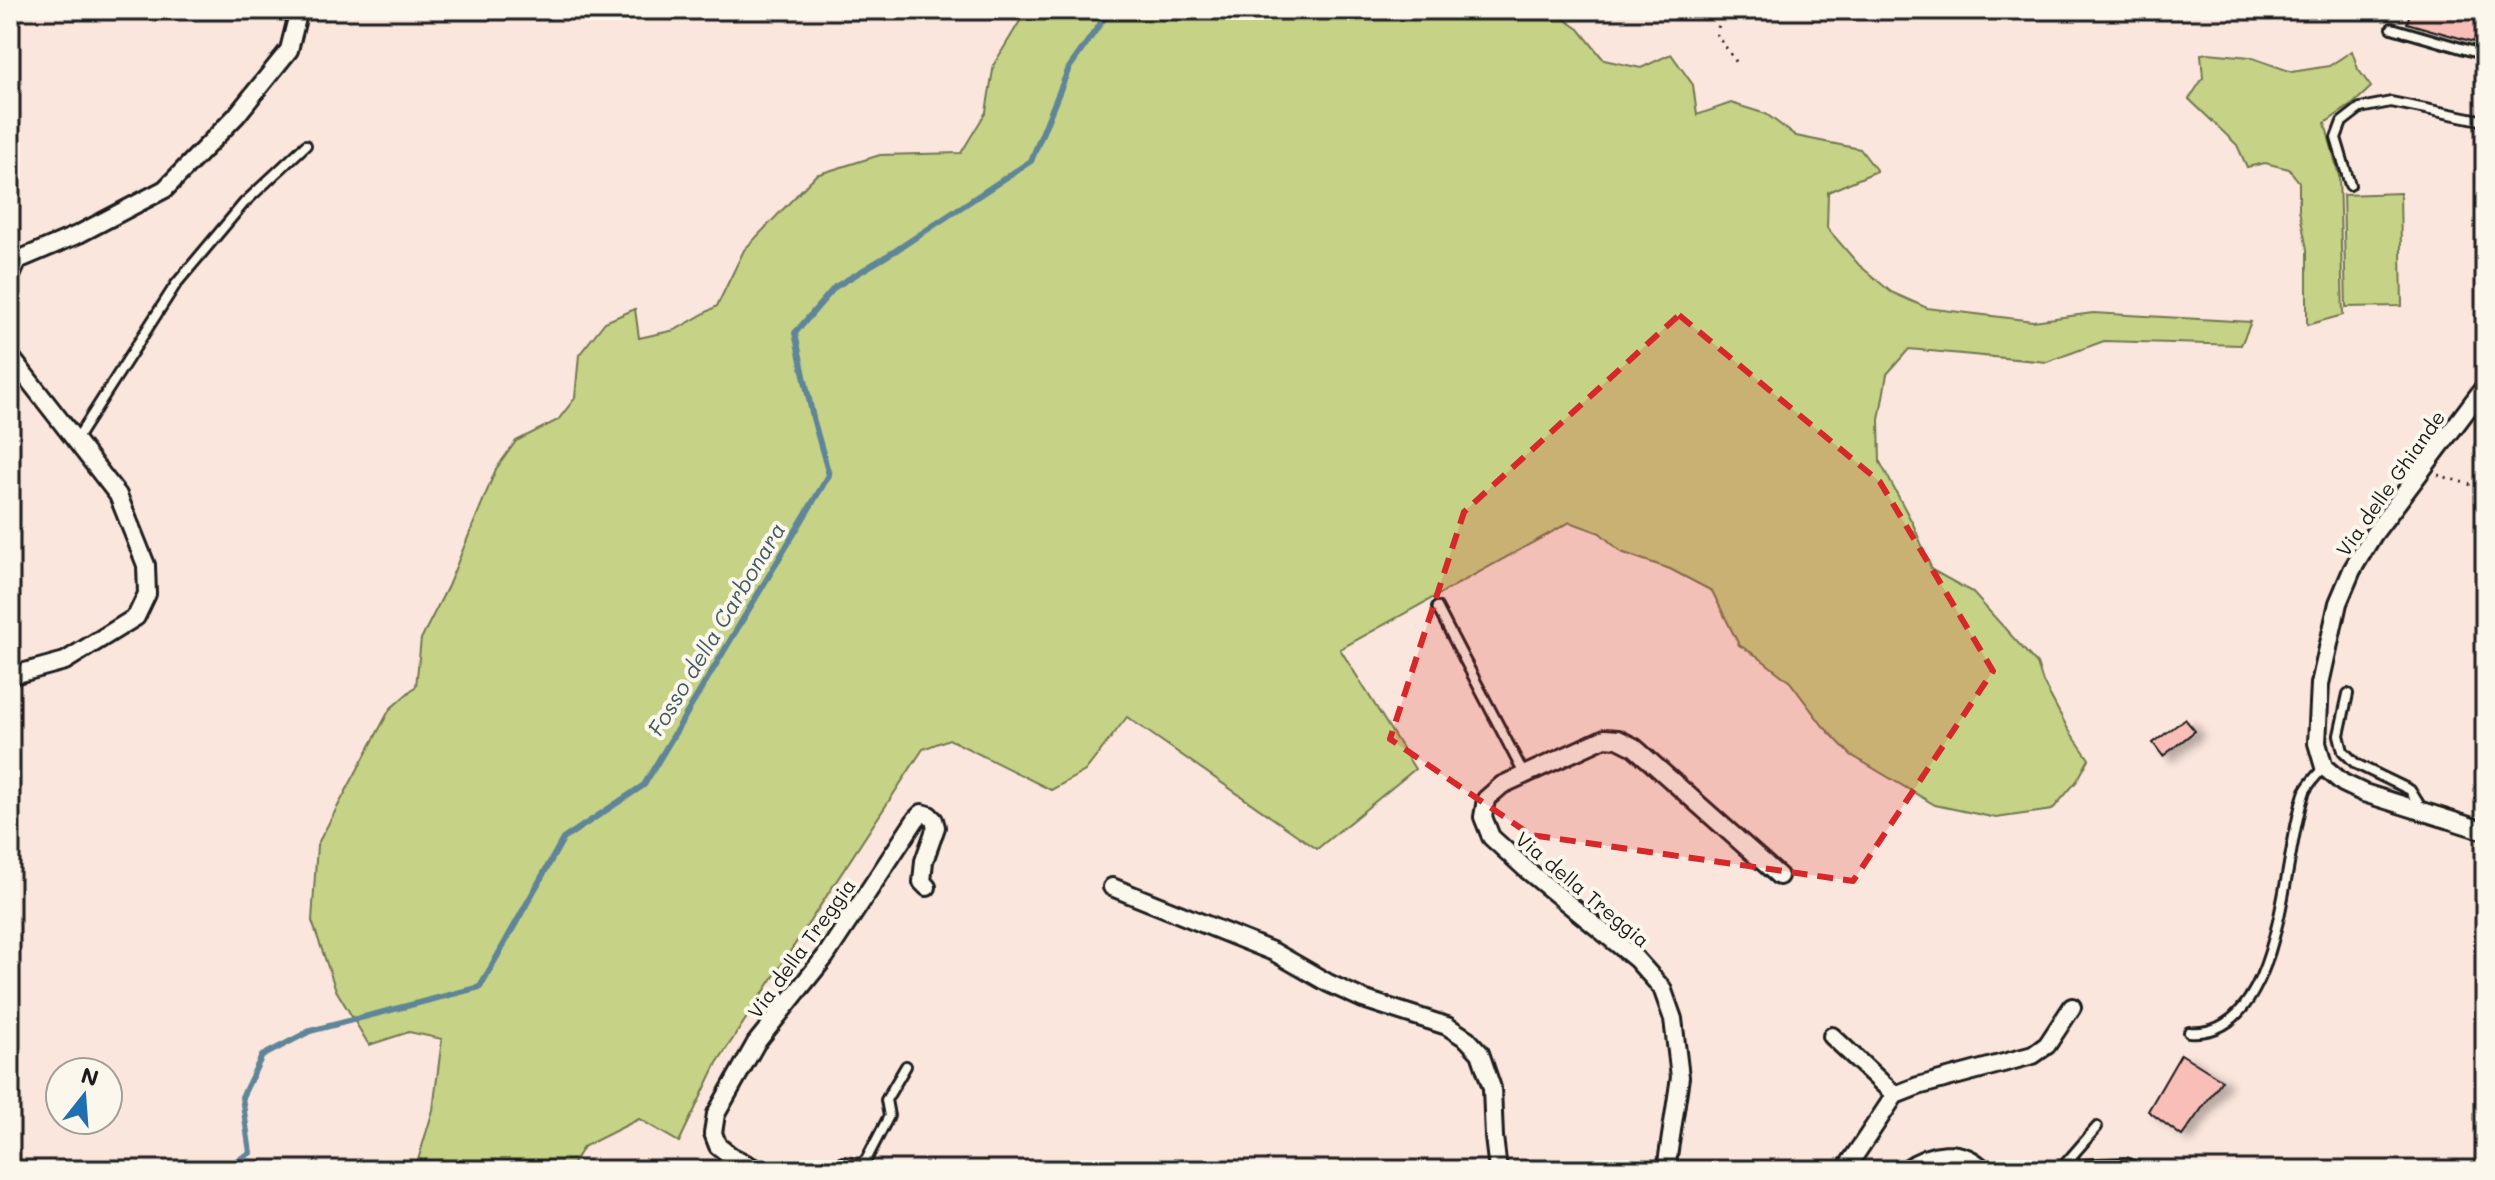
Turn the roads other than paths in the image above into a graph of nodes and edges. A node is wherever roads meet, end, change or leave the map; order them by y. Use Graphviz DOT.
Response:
graph roads {
  1 [pos="299,10"];
  2 [pos="2392,28"];
  3 [pos="2485,55"];
  4 [pos="2485,121"];
  5 [pos="306,145"];
  6 [pos="2350,185"];
  7 [pos="10,278"];
  8 [pos="10,356"];
  9 [pos="2485,386"];
  10 [pos="76,441"];
  11 [pos="1437,607"];
  12 [pos="10,676"];
  13 [pos="2348,694"];
  14 [pos="2324,767"];
  15 [pos="1524,774"];
  16 [pos="2424,812"];
  17 [pos="2485,831"];
  18 [pos="1779,876"];
  19 [pos="927,887"];
  20 [pos="1112,887"];
  21 [pos="2072,1007"];
  22 [pos="2189,1032"];
  23 [pos="1832,1036"];
  24 [pos="906,1066"];
  25 [pos="1895,1095"];
  26 [pos="2097,1127"];
  27 [pos="2064,1165"];
  28 [pos="758,1170"];
  29 [pos="839,1170"];
  30 [pos="1498,1170"];
  31 [pos="1669,1170"];
  32 [pos="1845,1170"];
  33 [pos="1905,1170"];
  34 [pos="1984,1170"];
  35 [pos="2054,1170"];
  36 [pos="2145,1170"];
  1 -- 7 [label="street"];
  2 -- 3 [label="lane"];
  4 -- 6 [label="lane"];
  5 -- 10 [label="lane"];
  8 -- 10 [label="street"];
  9 -- 14 [label="street, Via delle Ghiande"];
  10 -- 12 [label="street"];
  11 -- 15 [label="lane"];
  13 -- 16 [label="lane"];
  14 -- 16 [label="street"];
  14 -- 22 [label="lane"];
  15 -- 18 [label="street, Via della Treggia"];
  15 -- 31 [label="street, Via della Treggia"];
  16 -- 17 [label="street"];
  19 -- 28 [label="street, Via della Treggia"];
  20 -- 30 [label="street"];
  21 -- 25 [label="street"];
  23 -- 25 [label="street"];
  24 -- 29 [label="lane"];
  25 -- 32 [label="street"];
  26 -- 27 [label="lane"];
  27 -- 35 [label="lane"];
  27 -- 36 [label="lane"];
  33 -- 34 [label="street"];
}
